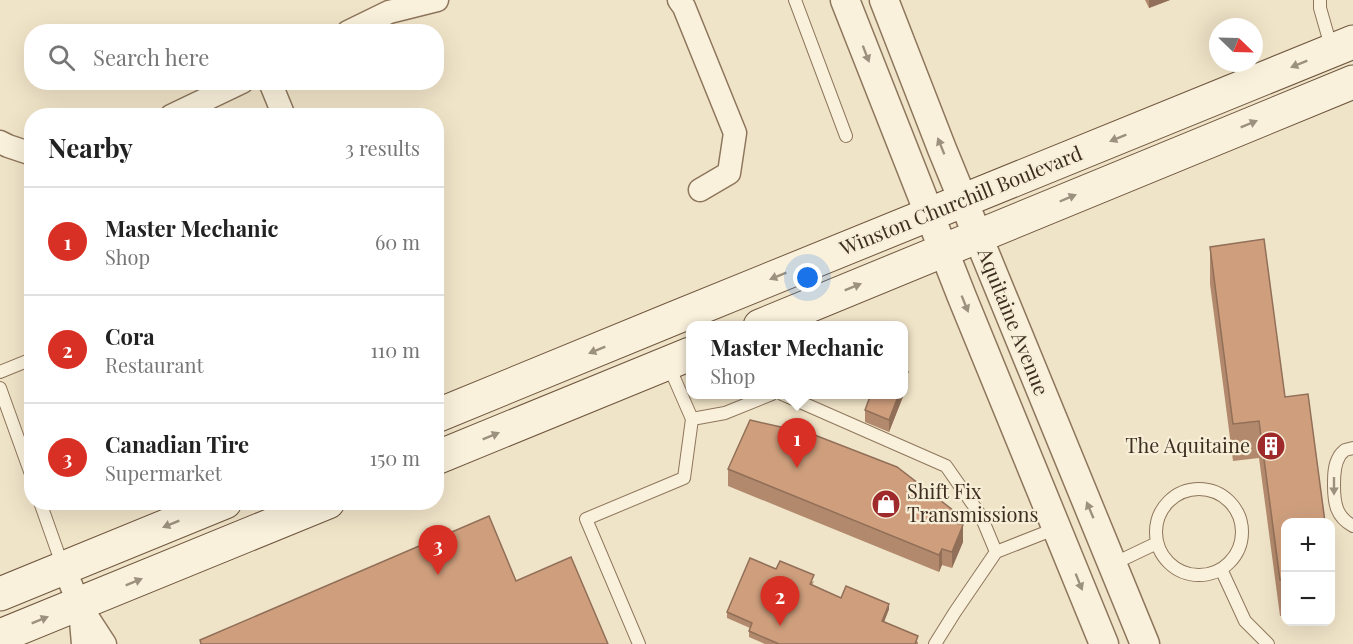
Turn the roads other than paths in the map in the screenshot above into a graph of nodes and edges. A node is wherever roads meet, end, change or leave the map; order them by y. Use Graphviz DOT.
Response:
graph roads {
  1 [pos="437,0"];
  2 [pos="679,0"];
  3 [pos="795,0"];
  4 [pos="845,0"];
  5 [pos="884,0"];
  6 [pos="1320,0"];
  7 [pos="364,24"];
  8 [pos="1343,46"];
  9 [pos="1353,82"];
  10 [pos="225,90"];
  11 [pos="273,90"];
  12 [pos="188,108"];
  13 [pos="281,108"];
  14 [pos="846,136"];
  15 [pos="0,142"];
  16 [pos="24,151"];
  17 [pos="700,190"];
  18 [pos="963,201"];
  19 [pos="930,215"];
  20 [pos="978,236"];
  21 [pos="944,250"];
  22 [pos="772,321"];
  23 [pos="679,358"];
  24 [pos="24,362"];
  25 [pos="0,372"];
  26 [pos="0,388"];
  27 [pos="686,391"];
  28 [pos="688,399"];
  29 [pos="760,399"];
  30 [pos="794,399"];
  31 [pos="444,413"];
  32 [pos="692,419"];
  33 [pos="1353,448"];
  34 [pos="24,455"];
  35 [pos="444,455"];
  36 [pos="43,510"];
  37 [pos="205,510"];
  38 [pos="309,510"];
  39 [pos="1353,526"];
  40 [pos="1057,528"];
  41 [pos="1157,543"];
  42 [pos="996,552"];
  43 [pos="1113,564"];
  44 [pos="64,568"];
  45 [pos="1221,569"];
  46 [pos="0,594"];
  47 [pos="80,604"];
  48 [pos="0,636"];
  49 [pos="83,644"];
  50 [pos="105,644"];
  51 [pos="639,644"];
  52 [pos="935,644"];
  53 [pos="1104,644"];
  54 [pos="1145,644"];
  55 [pos="1268,644"];
  1 -- 7 [label="street"];
  2 -- 17 [label="street"];
  3 -- 14 [label="lane"];
  4 -- 19 [label="street, Aquitaine Avenue, one-way"];
  18 -- 5 [label="street, Aquitaine Avenue, one-way"];
  6 -- 8 [label="lane"];
  8 -- 18 [label="main road, Winston Churchill Boulevard, one-way"];
  20 -- 9 [label="main road, Winston Churchill Boulevard, one-way"];
  10 -- 12 [label="street"];
  11 -- 13 [label="street"];
  15 -- 16 [label="street"];
  18 -- 19 [label="main road, Winston Churchill Boulevard"];
  18 -- 20 [label="street, Aquitaine Avenue"];
  19 -- 21 [label="street, Aquitaine Avenue"];
  19 -- 31 [label="main road, Winston Churchill Boulevard, one-way"];
  20 -- 21 [label="main road, Winston Churchill Boulevard"];
  43 -- 20 [label="street, Aquitaine Avenue, one-way"];
  22 -- 21 [label="main road, Winston Churchill Boulevard, one-way"];
  21 -- 40 [label="street, Aquitaine Avenue, one-way"];
  23 -- 27 [label="lane"];
  35 -- 23 [label="main road, one-way"];
  24 -- 25 [label="lane"];
  26 -- 34 [label="lane"];
  28 -- 32 [label="lane"];
  29 -- 32 [label="lane"];
  30 -- 42 [label="lane"];
  32 -- 51 [label="lane"];
  33 -- 39 [label="lane, one-way"];
  36 -- 44 [label="lane"];
  37 -- 44 [label="main road, one-way"];
  47 -- 38 [label="main road, one-way"];
  40 -- 42 [label="lane"];
  40 -- 53 [label="street, Aquitaine Avenue, one-way"];
  41 -- 43 [label="lane"];
  41 -- 45 [label="lane"];
  41 -- 45 [label="lane"];
  42 -- 52 [label="lane"];
  43 -- 54 [label="street, Aquitaine Avenue"];
  44 -- 46 [label="main road"];
  44 -- 47 [label="street"];
  45 -- 55 [label="lane"];
  48 -- 47 [label="main road, one-way"];
  47 -- 49 [label="street"];
  47 -- 50 [label="street"];
}
